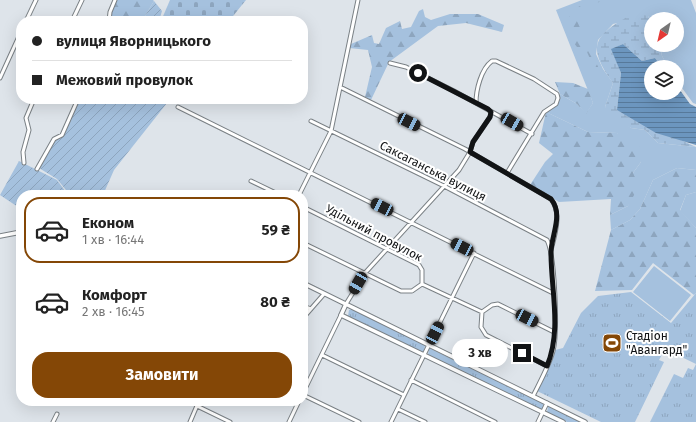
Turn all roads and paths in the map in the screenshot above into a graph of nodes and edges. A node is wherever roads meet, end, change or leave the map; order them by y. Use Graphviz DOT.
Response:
graph roads {
  1 [pos="36,0"];
  2 [pos="82,0"];
  3 [pos="115,0"];
  4 [pos="358,0"];
  5 [pos="28,16"];
  6 [pos="74,16"];
  7 [pos="109,16"];
  8 [pos="16,43"];
  9 [pos="390,63"];
  10 [pos="0,78"];
  11 [pos="340,87"];
  12 [pos="476,103"];
  13 [pos="32,104"];
  14 [pos="76,104"];
  15 [pos="178,107"];
  16 [pos="491,112"];
  17 [pos="311,121"];
  18 [pos="330,131"];
  19 [pos="532,134"];
  20 [pos="470,152"];
  21 [pos="24,163"];
  22 [pos="37,169"];
  23 [pos="311,172"];
  24 [pos="507,173"];
  25 [pos="251,181"];
  26 [pos="444,186"];
  27 [pos="270,190"];
  28 [pos="302,190"];
  29 [pos="308,209"];
  30 [pos="411,221"];
  31 [pos="16,233"];
  32 [pos="0,236"];
  33 [pos="308,245"];
  34 [pos="387,248"];
  35 [pos="551,251"];
  36 [pos="474,253"];
  37 [pos="365,273"];
  38 [pos="422,284"];
  39 [pos="308,286"];
  40 [pos="553,293"];
  41 [pos="324,294"];
  42 [pos="452,298"];
  43 [pos="346,304"];
  44 [pos="308,308"];
  45 [pos="311,310"];
  46 [pos="482,312"];
  47 [pos="308,313"];
  48 [pos="341,315"];
  49 [pos="554,332"];
  50 [pos="429,345"];
  51 [pos="322,355"];
  52 [pos="424,355"];
  53 [pos="547,366"];
  54 [pos="411,380"];
  55 [pos="308,384"];
  56 [pos="404,395"];
  57 [pos="308,396"];
  58 [pos="533,396"];
  59 [pos="547,403"];
  60 [pos="197,406"];
  61 [pos="297,406"];
  62 [pos="398,409"];
  63 [pos="543,412"];
  64 [pos="57,414"];
  65 [pos="53,422"];
  66 [pos="190,422"];
  67 [pos="230,422"];
  68 [pos="289,422"];
  69 [pos="359,422"];
  70 [pos="391,422"];
  71 [pos="425,422"];
  72 [pos="495,422"];
  73 [pos="538,422"];
  74 [pos="563,422"];
  75 [pos="585,422"];
  1 -- 5 [label="street"];
  2 -- 6 [label="street"];
  3 -- 7 [label="street"];
  4 -- 11 [label="street"];
  8 -- 10 [label="street"];
  9 -- 12 [label="street"];
  11 -- 18 [label="street"];
  11 -- 20 [label="street"];
  12 -- 16 [label="street"];
  12 -- 19 [label="street"];
  13 -- 21 [label="street"];
  14 -- 22 [label="street"];
  15 -- 23 [label="street"];
  16 -- 19 [label="street"];
  16 -- 20 [label="street"];
  17 -- 18 [label="street, Саксаганська вулиця"];
  18 -- 23 [label="street"];
  18 -- 26 [label="street, Саксаганська вулиця"];
  19 -- 24 [label="street"];
  20 -- 24 [label="street"];
  20 -- 26 [label="street"];
  23 -- 28 [label="street"];
  23 -- 30 [label="street"];
  24 -- 35 [label="street"];
  25 -- 27 [label="street"];
  26 -- 30 [label="street"];
  26 -- 35 [label="street, Саксаганська вулиця"];
  29 -- 34 [label="street, Удільний провулок"];
  30 -- 34 [label="street"];
  30 -- 36 [label="street"];
  31 -- 32 [label="street"];
  33 -- 37 [label="street"];
  34 -- 37 [label="street"];
  34 -- 38 [label="street, Удільний провулок"];
  35 -- 40 [label="street"];
  36 -- 40 [label="street"];
  36 -- 42 [label="street"];
  37 -- 38 [label="street"];
  37 -- 43 [label="street"];
  38 -- 42 [label="street"];
  39 -- 41 [label="street"];
  40 -- 49 [label="street"];
  41 -- 43 [label="street"];
  41 -- 45 [label="street"];
  42 -- 46 [label="street"];
  42 -- 50 [label="street"];
  43 -- 48 [label="street"];
  43 -- 50 [label="street"];
  44 -- 45 [label="street"];
  45 -- 47 [label="street"];
  46 -- 49 [label="street"];
  46 -- 53 [label="street"];
  48 -- 51 [label="street"];
  48 -- 52 [label="street"];
  49 -- 53 [label="street"];
  50 -- 52 [label="street"];
  50 -- 58 [label="street"];
  51 -- 55 [label="street"];
  51 -- 56 [label="street"];
  52 -- 54 [label="street"];
  52 -- 63 [label="street"];
  53 -- 58 [label="street"];
  54 -- 56 [label="street"];
  54 -- 72 [label="street"];
  56 -- 62 [label="street"];
  57 -- 69 [label="street"];
  58 -- 59 [label="street"];
  59 -- 63 [label="street"];
  59 -- 75 [label="street"];
  60 -- 66 [label="street"];
  60 -- 67 [label="street"];
  61 -- 68 [label="street"];
  62 -- 70 [label="street"];
  62 -- 71 [label="street"];
  63 -- 73 [label="street"];
  63 -- 74 [label="street"];
  64 -- 65 [label="street"];
}
